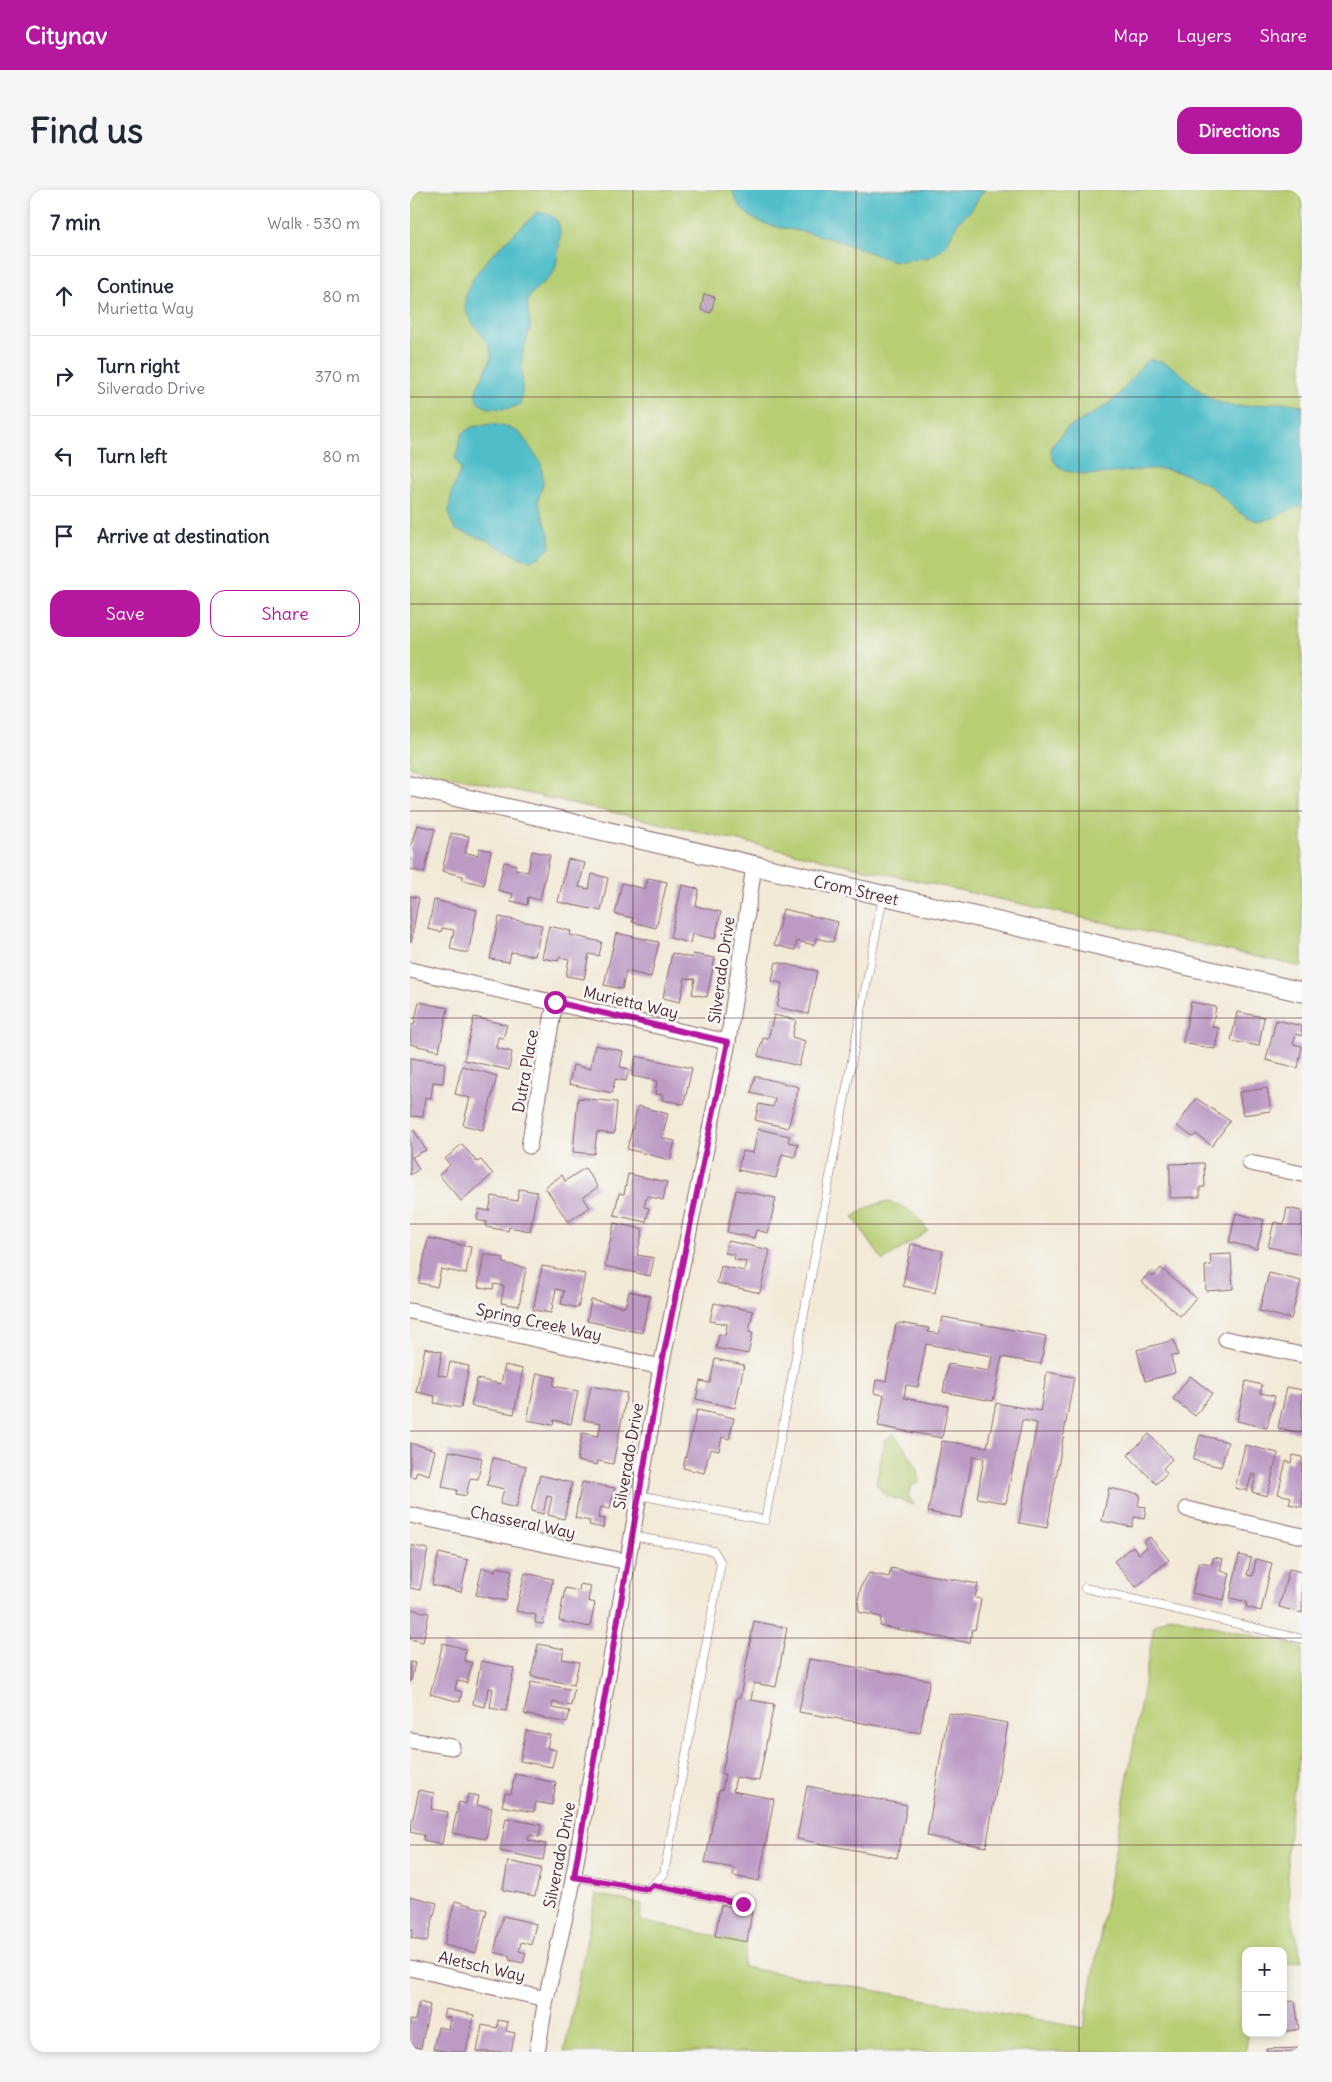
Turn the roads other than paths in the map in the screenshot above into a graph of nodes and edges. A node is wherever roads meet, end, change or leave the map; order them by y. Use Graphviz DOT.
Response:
graph roads {
  1 [pos="410,786"];
  2 [pos="754,866"];
  3 [pos="883,896"];
  4 [pos="410,970"];
  5 [pos="1302,992"];
  6 [pos="555,1002"];
  7 [pos="728,1042"];
  8 [pos="529,1146"];
  9 [pos="1250,1163"];
  10 [pos="1302,1174"];
  11 [pos="410,1312"];
  12 [pos="1226,1340"];
  13 [pos="1302,1356"];
  14 [pos="661,1367"];
  15 [pos="639,1495"];
  16 [pos="1187,1509"];
  17 [pos="410,1515"];
  18 [pos="632,1536"];
  19 [pos="1302,1536"];
  20 [pos="628,1562"];
  21 [pos="1085,1588"];
  22 [pos="1302,1639"];
  23 [pos="410,1740"];
  24 [pos="452,1748"];
  25 [pos="574,1877"];
  26 [pos="653,1885"];
  27 [pos="743,1904"];
  28 [pos="410,1968"];
  29 [pos="546,1999"];
  30 [pos="537,2052"];
  1 -- 2 [label="street, Crom Street"];
  2 -- 3 [label="street, Crom Street"];
  2 -- 7 [label="street, Silverado Drive"];
  3 -- 5 [label="street, Crom Street"];
  3 -- 15 [label="lane"];
  4 -- 6 [label="street, Murietta Way"];
  6 -- 7 [label="street, Murietta Way"];
  6 -- 8 [label="street, Dutra Place"];
  7 -- 14 [label="street, Silverado Drive"];
  9 -- 10 [label="street"];
  11 -- 14 [label="street, Spring Creek Way"];
  12 -- 13 [label="street"];
  14 -- 15 [label="street, Silverado Drive"];
  15 -- 18 [label="street, Silverado Drive"];
  16 -- 19 [label="street"];
  17 -- 20 [label="street, Chasseral Way"];
  18 -- 20 [label="street, Silverado Drive"];
  18 -- 26 [label="lane"];
  20 -- 25 [label="street, Silverado Drive"];
  21 -- 22 [label="lane"];
  23 -- 24 [label="street"];
  25 -- 26 [label="lane"];
  25 -- 29 [label="street, Silverado Drive"];
  26 -- 27 [label="lane"];
  28 -- 29 [label="street, Aletsch Way"];
  29 -- 30 [label="street, Silverado Drive"];
}
